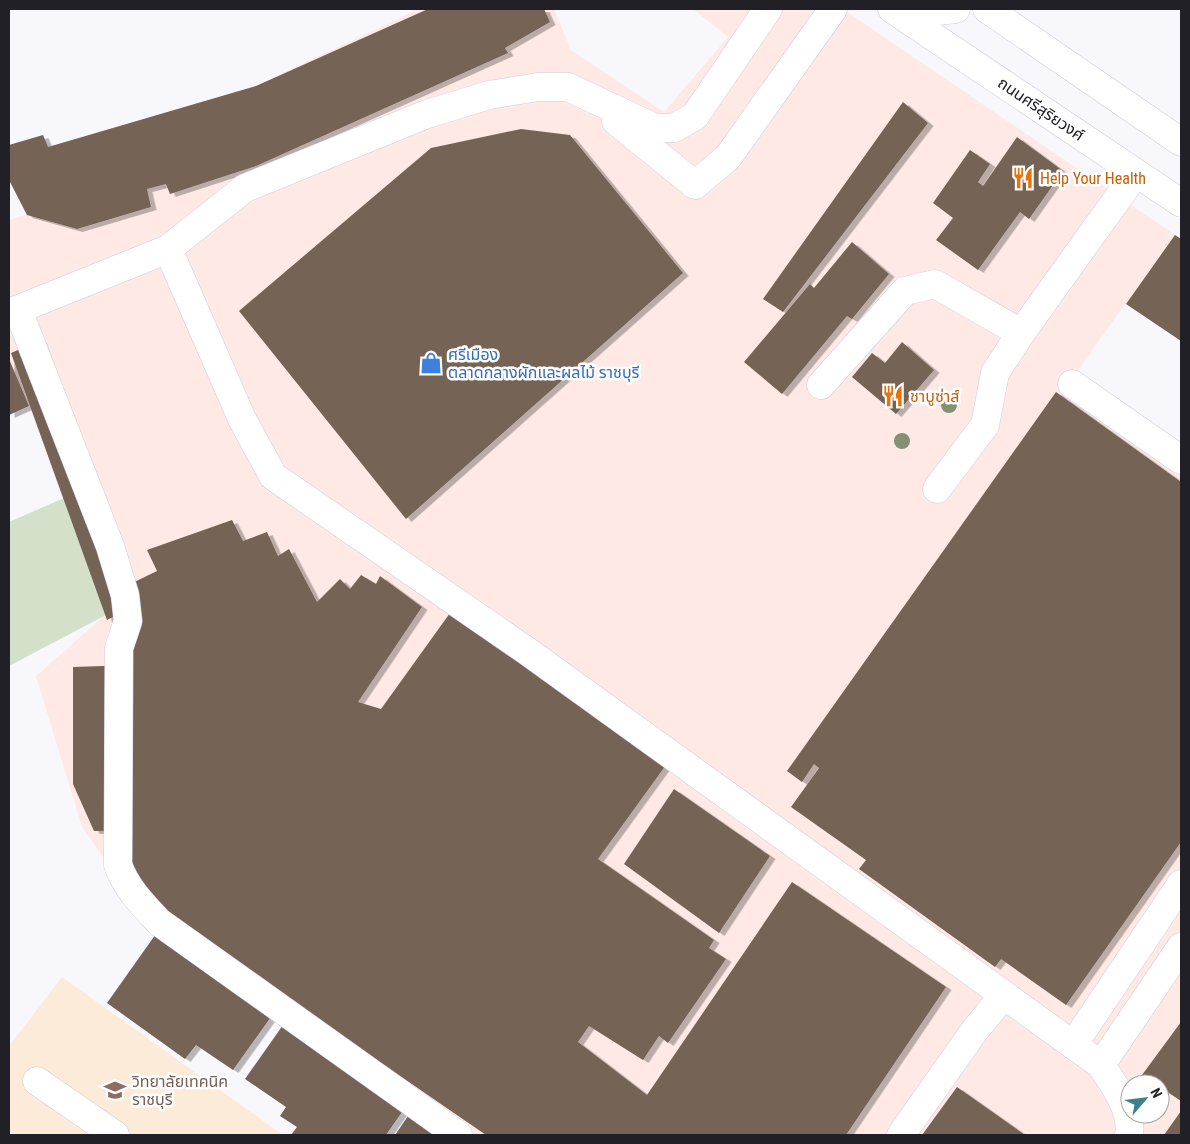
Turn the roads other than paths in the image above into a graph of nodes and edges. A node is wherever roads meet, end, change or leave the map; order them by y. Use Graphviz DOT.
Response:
graph roads {
  1 [pos="768,9"];
  2 [pos="833,9"];
  3 [pos="956,9"];
  4 [pos="987,9"];
  5 [pos="897,12"];
  6 [pos="608,107"];
  7 [pos="1181,142"];
  8 [pos="1136,173"];
  9 [pos="1181,203"];
  10 [pos="168,249"];
  11 [pos="14,311"];
  12 [pos="1021,333"];
  13 [pos="1072,384"];
  14 [pos="821,385"];
  15 [pos="1181,460"];
  16 [pos="937,489"];
  17 [pos="1181,884"];
  18 [pos="1181,947"];
  19 [pos="1004,995"];
  20 [pos="1073,1045"];
  21 [pos="1101,1065"];
  22 [pos="37,1081"];
  23 [pos="115,1135"];
  24 [pos="458,1135"];
  25 [pos="901,1135"];
  26 [pos="1129,1135"];
  1 -- 6 [label="street"];
  2 -- 6 [label="street"];
  3 -- 5 [label="street"];
  4 -- 7 [label="street"];
  5 -- 8 [label="street, ถนนศรีสุริยวงศ์"];
  6 -- 10 [label="street"];
  8 -- 9 [label="street, ถนนศรีสุริยวงศ์"];
  8 -- 12 [label="street"];
  10 -- 11 [label="street"];
  10 -- 19 [label="street"];
  11 -- 24 [label="street"];
  12 -- 14 [label="street"];
  12 -- 16 [label="street"];
  13 -- 15 [label="street"];
  17 -- 20 [label="street"];
  18 -- 21 [label="street"];
  19 -- 20 [label="street"];
  19 -- 25 [label="street"];
  20 -- 21 [label="street"];
  21 -- 26 [label="street"];
  22 -- 23 [label="street"];
}
